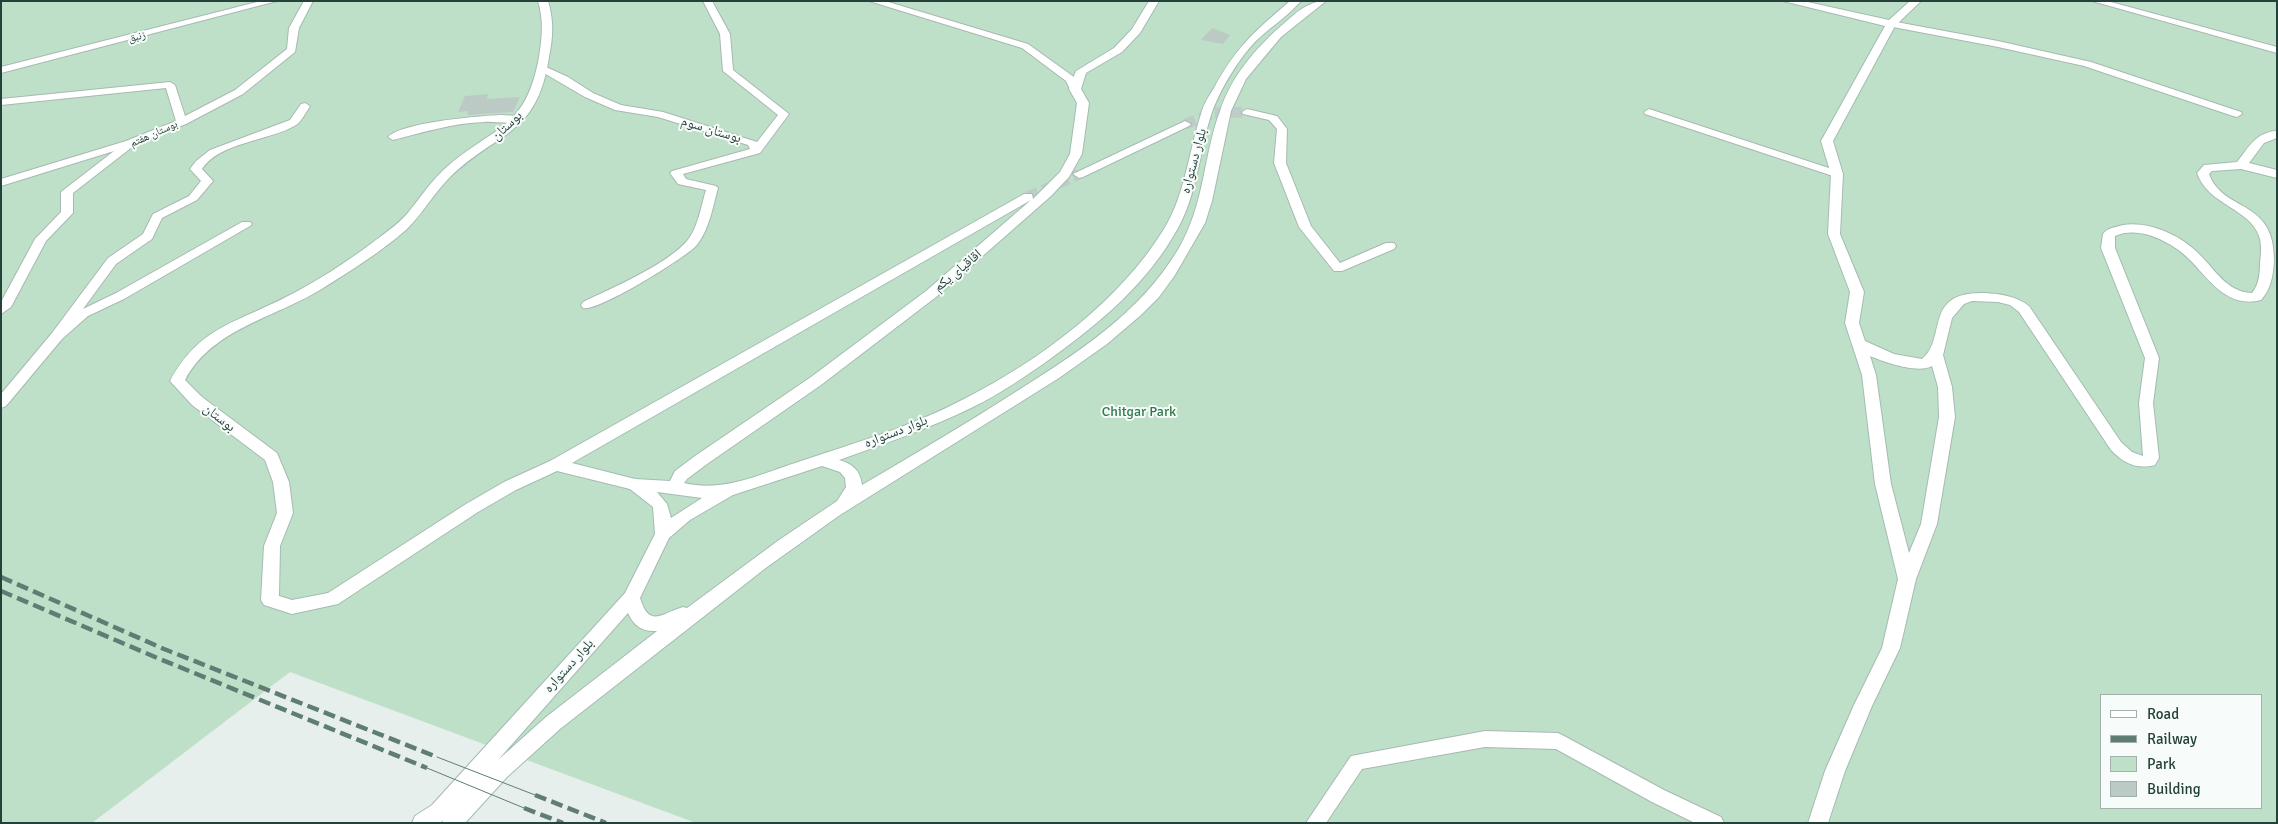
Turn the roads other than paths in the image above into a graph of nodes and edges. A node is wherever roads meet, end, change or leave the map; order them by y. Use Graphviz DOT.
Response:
graph roads {
  1 [pos="273,1"];
  2 [pos="309,1"];
  3 [pos="543,1"];
  4 [pos="707,1"];
  5 [pos="873,1"];
  6 [pos="1154,1"];
  7 [pos="1296,1"];
  8 [pos="1321,1"];
  9 [pos="1788,1"];
  10 [pos="1916,1"];
  11 [pos="2096,1"];
  12 [pos="1890,24"];
  13 [pos="2277,50"];
  14 [pos="1,70"];
  15 [pos="542,70"];
  16 [pos="1075,89"];
  17 [pos="1,102"];
  18 [pos="305,106"];
  19 [pos="1247,112"];
  20 [pos="1649,112"];
  21 [pos="2237,114"];
  22 [pos="518,119"];
  23 [pos="182,122"];
  24 [pos="1186,124"];
  25 [pos="2277,134"];
  26 [pos="393,138"];
  27 [pos="132,142"];
  28 [pos="756,150"];
  29 [pos="2241,165"];
  30 [pos="1078,174"];
  31 [pos="1837,174"];
  32 [pos="2277,174"];
  33 [pos="1,184"];
  34 [pos="1028,197"];
  35 [pos="246,224"];
  36 [pos="1390,246"];
  37 [pos="586,305"];
  38 [pos="1,310"];
  39 [pos="57,336"];
  40 [pos="1860,344"];
  41 [pos="1936,355"];
  42 [pos="1,403"];
  43 [pos="822,460"];
  44 [pos="556,465"];
  45 [pos="635,485"];
  46 [pos="674,487"];
  47 [pos="728,491"];
  48 [pos="844,504"];
  49 [pos="663,534"];
  50 [pos="1907,579"];
  51 [pos="716,596"];
  52 [pos="630,598"];
  53 [pos="446,817"];
  54 [pos="422,823"];
  55 [pos="1315,823"];
  56 [pos="1715,823"];
  57 [pos="1818,823"];
  1 -- 14 [label="street, زنبق"];
  2 -- 23 [label="street, بوستان هفتم"];
  3 -- 15 [label="street, بوستان"];
  4 -- 28 [label="street"];
  5 -- 16 [label="street"];
  6 -- 16 [label="street"];
  7 -- 43 [label="street, بلوار دستواره"];
  8 -- 48 [label="street, بلوار دستواره"];
  9 -- 12 [label="street"];
  10 -- 12 [label="street"];
  11 -- 13 [label="street"];
  12 -- 21 [label="street"];
  12 -- 31 [label="street"];
  15 -- 22 [label="street, بوستان"];
  15 -- 28 [label="street, بوستان سوم"];
  16 -- 46 [label="street, اقاقیای یکم"];
  17 -- 23 [label="street"];
  18 -- 39 [label="street"];
  19 -- 36 [label="street"];
  20 -- 31 [label="street"];
  22 -- 26 [label="street"];
  22 -- 44 [label="street, بوستان"];
  23 -- 27 [label="street, بوستان هفتم"];
  24 -- 30 [label="street"];
  25 -- 29 [label="street"];
  27 -- 33 [label="street"];
  27 -- 38 [label="street, بوستان هفتم"];
  28 -- 37 [label="street, بوستان سوم"];
  29 -- 32 [label="street"];
  29 -- 41 [label="street"];
  31 -- 40 [label="street"];
  34 -- 44 [label="street"];
  35 -- 39 [label="street"];
  39 -- 42 [label="street"];
  40 -- 41 [label="street"];
  40 -- 50 [label="street"];
  41 -- 50 [label="street"];
  43 -- 47 [label="street, بلوار دستواره"];
  43 -- 48 [label="street"];
  44 -- 45 [label="street"];
  45 -- 46 [label="street"];
  45 -- 49 [label="street"];
  46 -- 47 [label="street"];
  47 -- 49 [label="street, بلوار دستواره"];
  48 -- 51 [label="street, بلوار دستواره"];
  49 -- 52 [label="street, بلوار دستواره"];
  50 -- 57 [label="street"];
  51 -- 52 [label="street"];
  51 -- 53 [label="street, بلوار دستواره"];
  52 -- 53 [label="street, بلوار دستواره"];
  53 -- 54 [label="street"];
  55 -- 56 [label="street"];
}
